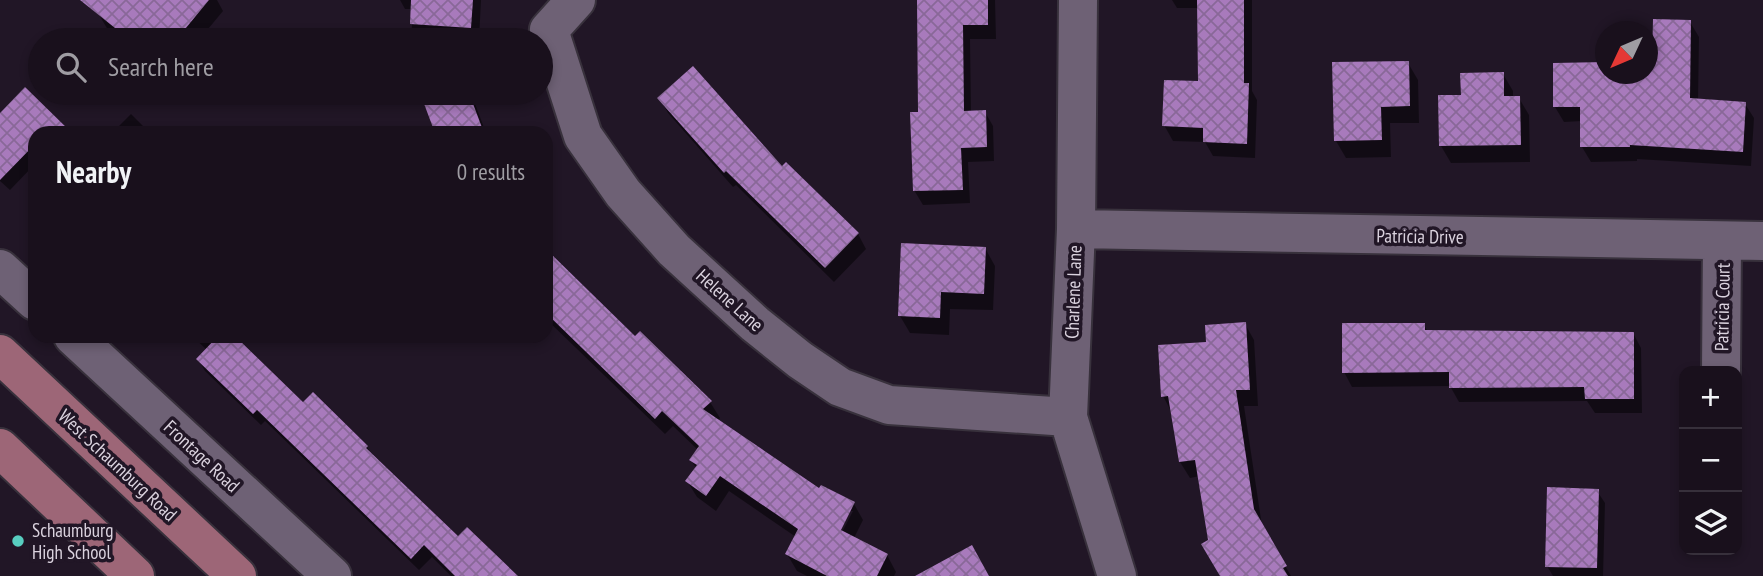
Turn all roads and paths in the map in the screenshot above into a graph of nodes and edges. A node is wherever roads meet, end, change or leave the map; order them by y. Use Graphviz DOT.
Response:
graph roads {
  1 [pos="576,0"];
  2 [pos="1078,0"];
  3 [pos="551,28"];
  4 [pos="553,42"];
  5 [pos="1076,229"];
  6 [pos="1763,241"];
  7 [pos="1723,242"];
  8 [pos="0,269"];
  9 [pos="28,295"];
  10 [pos="81,343"];
  11 [pos="0,354"];
  12 [pos="1721,366"];
  13 [pos="1068,416"];
  14 [pos="0,448"];
  15 [pos="135,576"];
  16 [pos="237,576"];
  17 [pos="332,576"];
  18 [pos="1118,576"];
  1 -- 3 [label="street, Helene Lane"];
  2 -- 5 [label="street, Charlene Lane"];
  4 -- 13 [label="street, Helene Lane"];
  5 -- 7 [label="street, Patricia Drive"];
  5 -- 13 [label="street, Charlene Lane"];
  6 -- 7 [label="street, Patricia Drive"];
  7 -- 12 [label="street, Patricia Court"];
  8 -- 9 [label="street"];
  10 -- 17 [label="street, Frontage Road"];
  11 -- 16 [label="main road, West Schaumburg Road"];
  13 -- 18 [label="street, Charlene Lane"];
  14 -- 15 [label="main road"];
}
